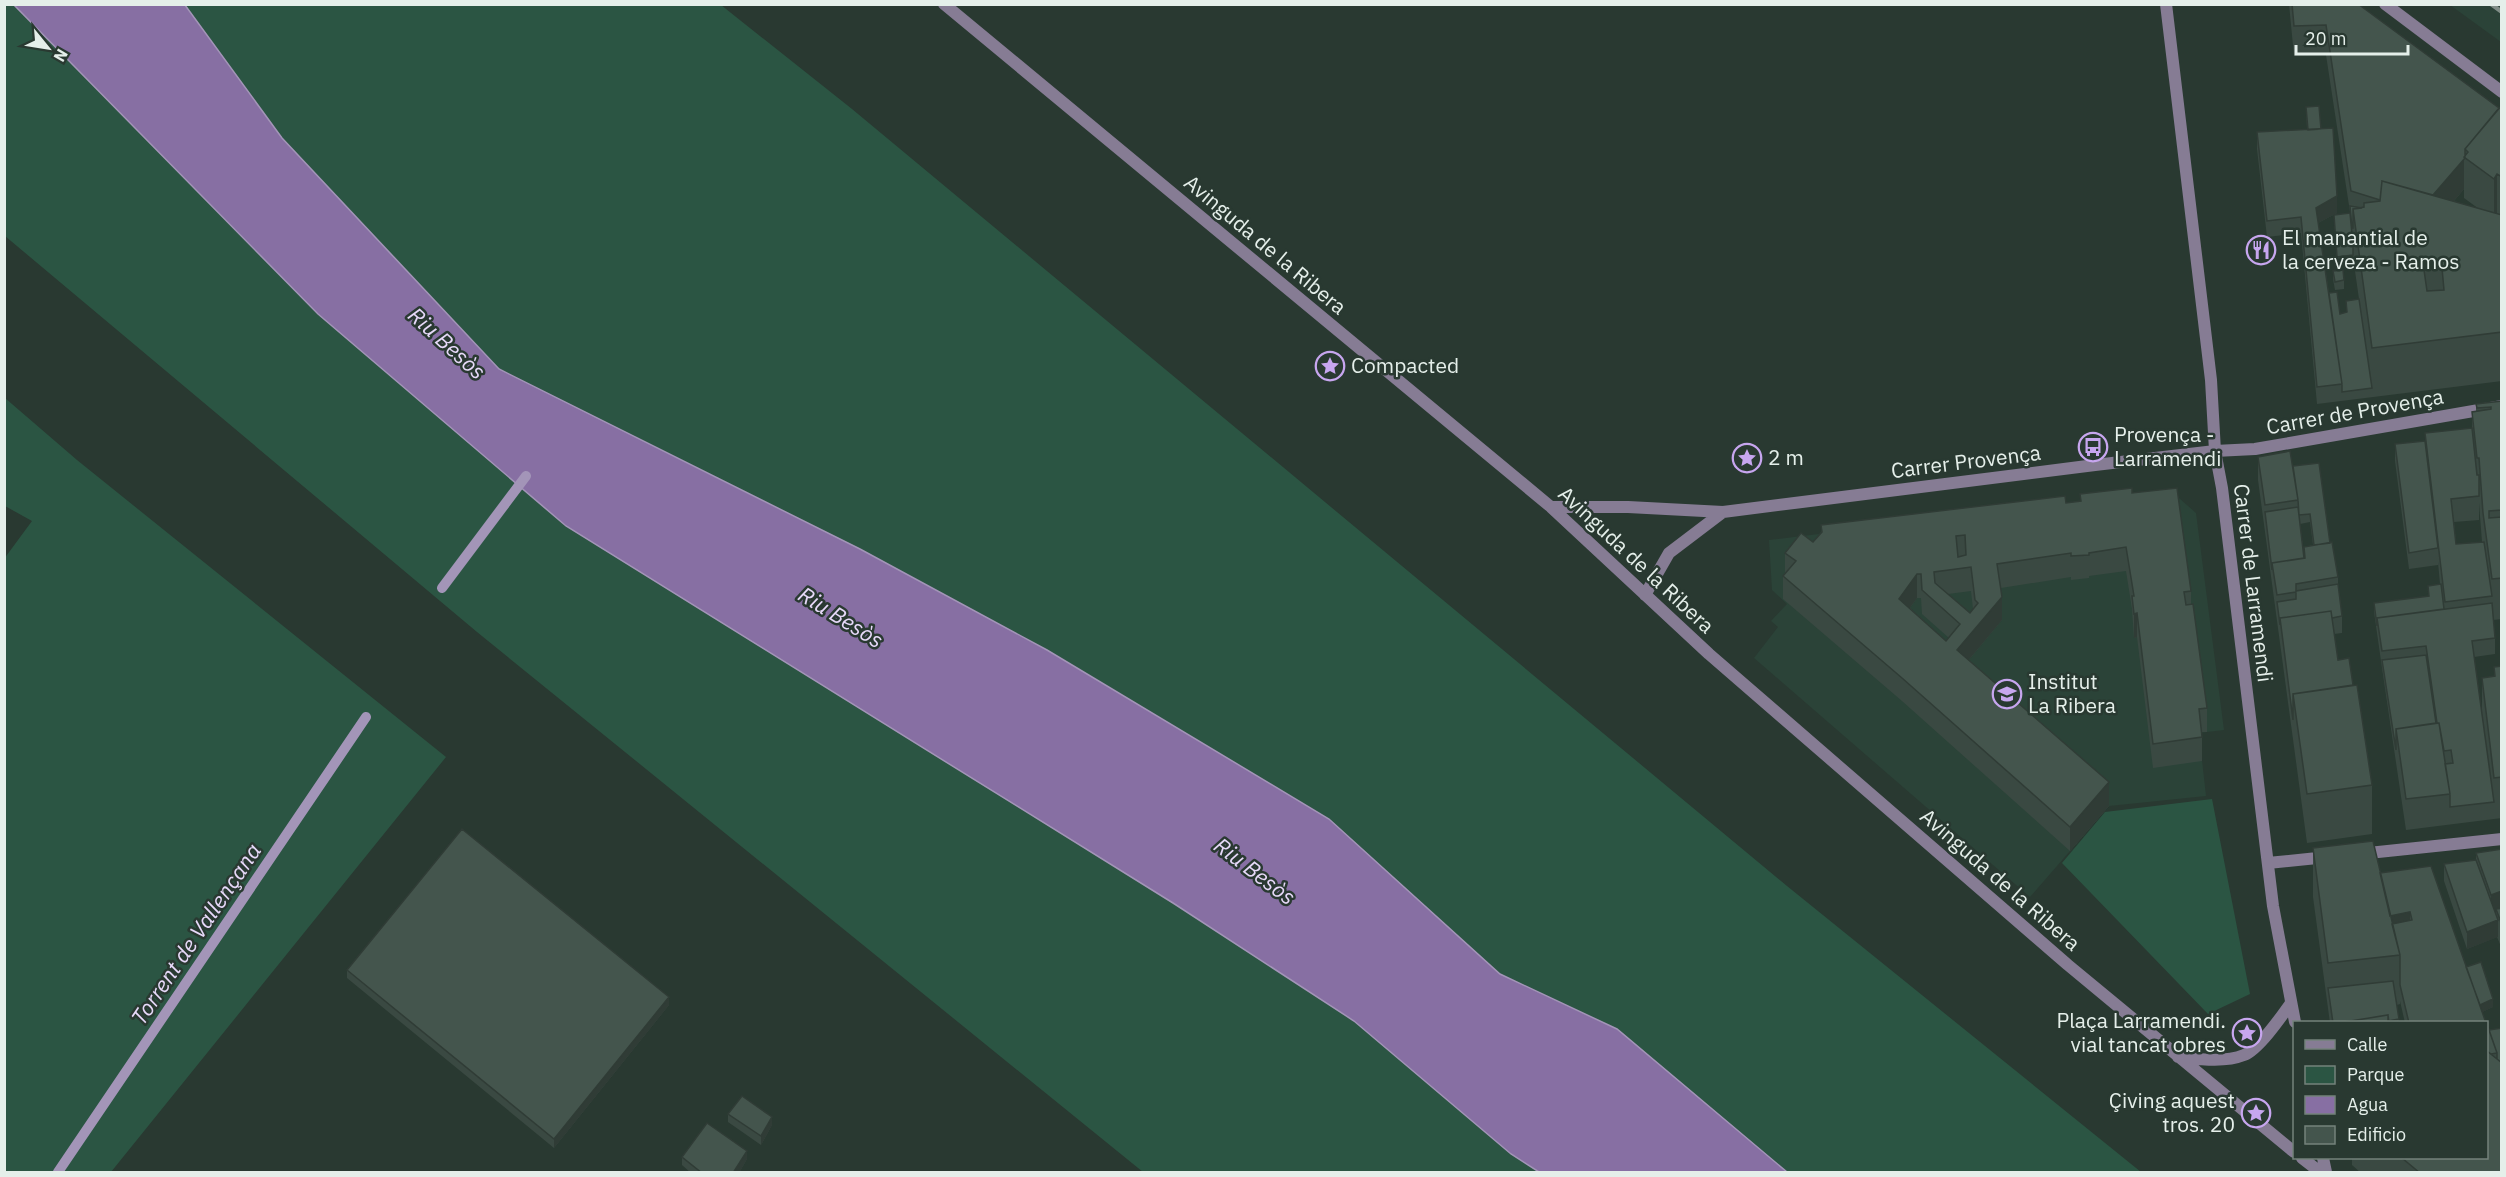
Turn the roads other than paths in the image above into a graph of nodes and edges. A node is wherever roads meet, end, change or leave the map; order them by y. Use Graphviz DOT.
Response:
graph roads {
  1 [pos="944,4"];
  2 [pos="2166,4"];
  3 [pos="2385,4"];
  4 [pos="2502,92"];
  5 [pos="2502,406"];
  6 [pos="2215,451"];
  7 [pos="1551,507"];
  8 [pos="1723,512"];
  9 [pos="1645,595"];
  10 [pos="2502,839"];
  11 [pos="2268,863"];
  12 [pos="2291,1004"];
  13 [pos="2295,1021"];
  14 [pos="2178,1057"];
  15 [pos="2293,1150"];
  16 [pos="2303,1159"];
  17 [pos="2320,1173"];
  1 -- 7 [label="street, Avinguda de la Ribera"];
  2 -- 6 [label="street, Carrer de Larramendi"];
  3 -- 4 [label="street"];
  5 -- 6 [label="street, Carrer de Provença"];
  6 -- 8 [label="street, Carrer Provença"];
  6 -- 11 [label="street, Carrer de Larramendi"];
  7 -- 8 [label="street, Carrer Provença"];
  7 -- 9 [label="street, Avinguda de la Ribera"];
  8 -- 9 [label="street"];
  9 -- 14 [label="street, Avinguda de la Ribera"];
  10 -- 11 [label="street"];
  11 -- 12 [label="street, Carrer de Larramendi"];
  12 -- 13 [label="street, Carrer de Larramendi"];
  12 -- 14 [label="street"];
  14 -- 15 [label="street, Avinguda de la Ribera"];
  16 -- 17 [label="street"];
}
